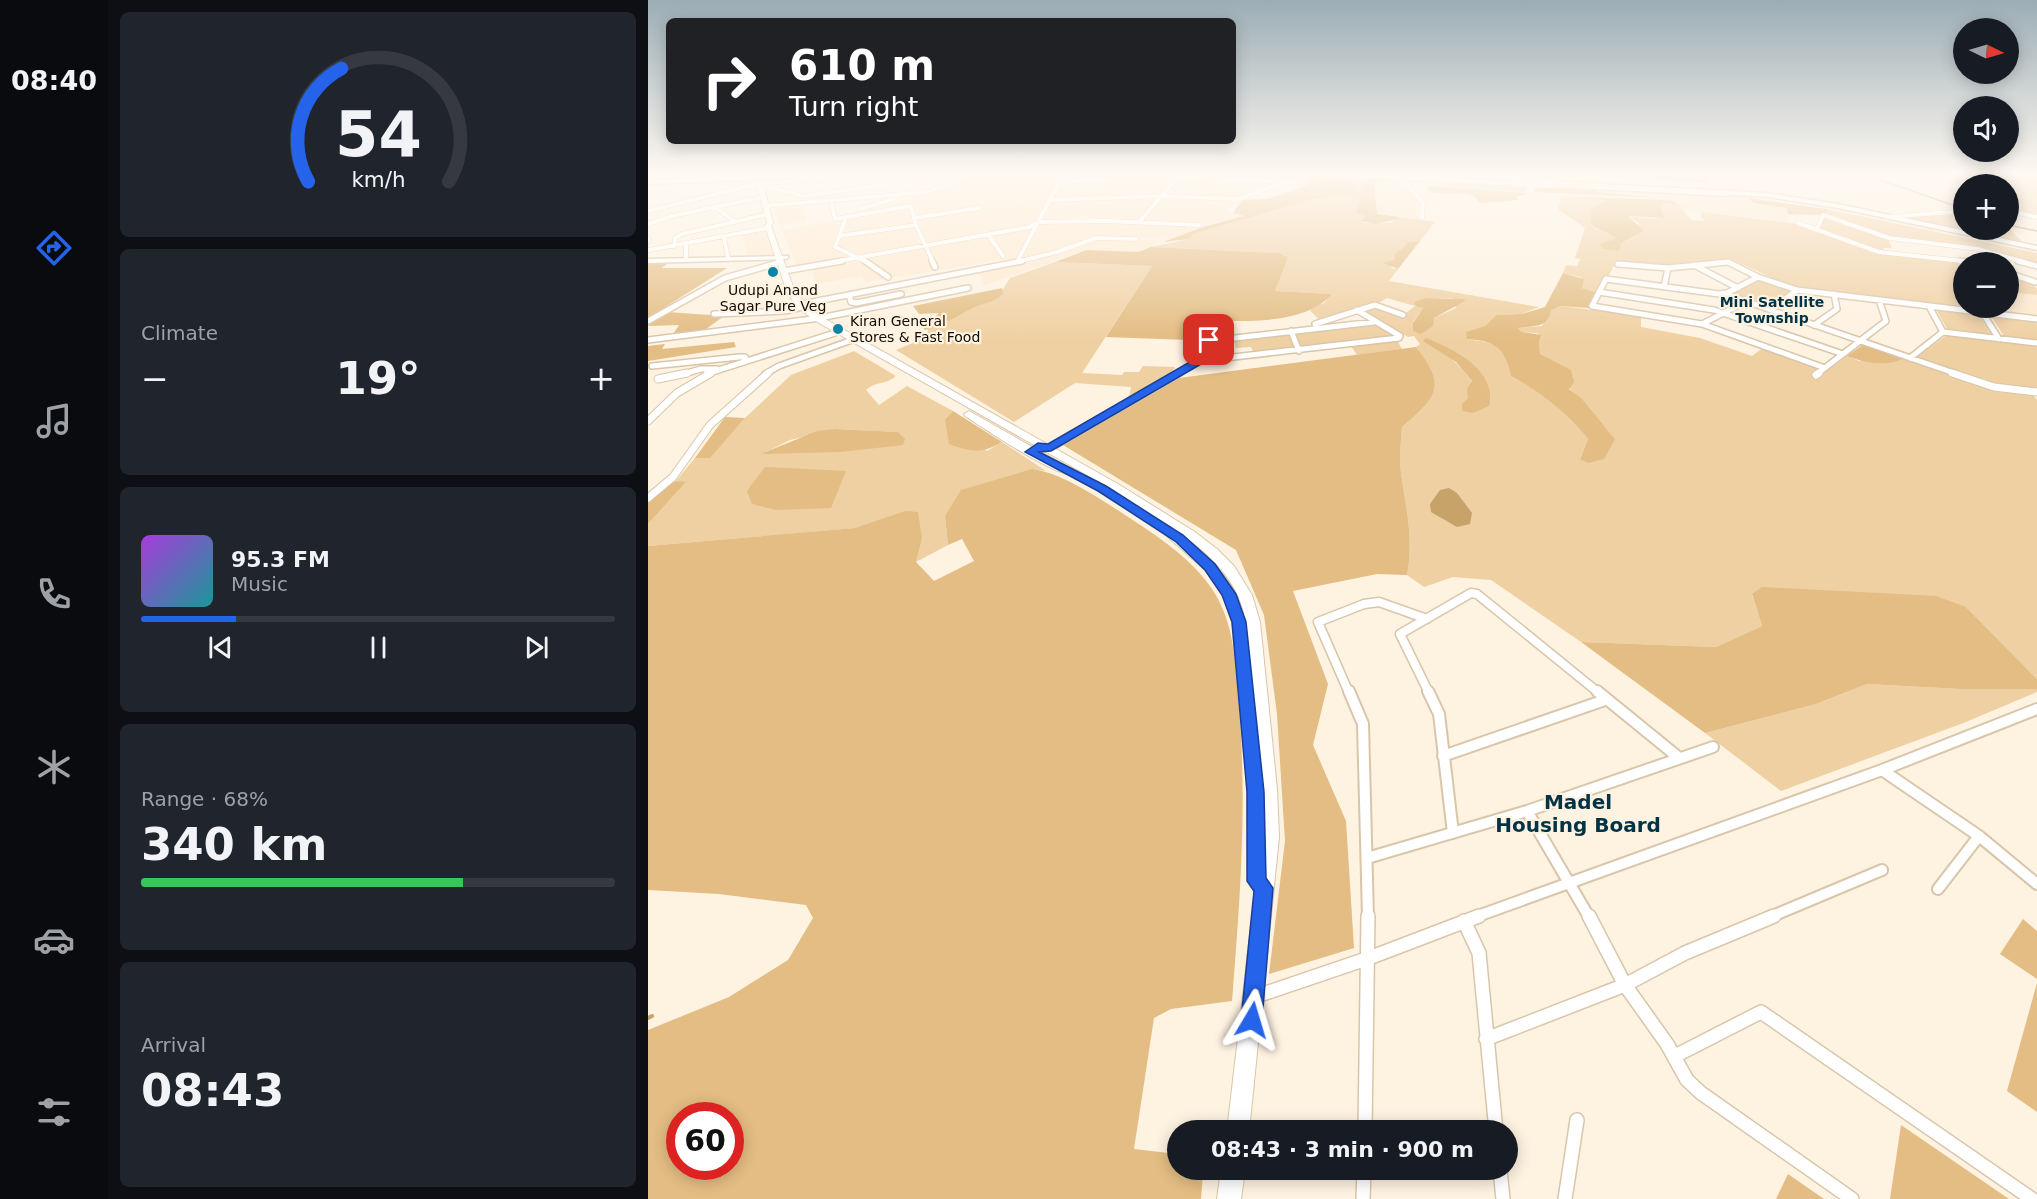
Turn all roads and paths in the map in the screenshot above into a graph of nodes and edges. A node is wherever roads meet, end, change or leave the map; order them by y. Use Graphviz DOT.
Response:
graph roads {
  1 [pos="704,229"];
  2 [pos="757,229"];
  3 [pos="770,229"];
  4 [pos="842,229"];
  5 [pos="888,229"];
  6 [pos="918,229"];
  7 [pos="1021,229"];
  8 [pos="1034,229"];
  9 [pos="1816,229"];
  10 [pos="1863,229"];
  11 [pos="1939,229"];
  12 [pos="1943,229"];
  13 [pos="839,236"];
  14 [pos="989,236"];
  15 [pos="724,237"];
  16 [pos="1136,239"];
  17 [pos="1931,243"];
  18 [pos="686,244"];
  19 [pos="674,246"];
  20 [pos="925,247"];
  21 [pos="656,249"];
  22 [pos="2037,249"];
  23 [pos="648,250"];
  24 [pos="1003,256"];
  25 [pos="728,258"];
  26 [pos="861,258"];
  27 [pos="686,259"];
  28 [pos="782,259"];
  29 [pos="1940,259"];
  30 [pos="1953,260"];
  31 [pos="651,261"];
  32 [pos="1017,262"];
  33 [pos="1617,264"];
  34 [pos="1693,265"];
  35 [pos="2037,266"];
  36 [pos="935,267"];
  37 [pos="1668,268"];
  38 [pos="787,271"];
  39 [pos="888,276"];
  40 [pos="1758,277"];
  41 [pos="2019,277"];
  42 [pos="2036,283"];
  43 [pos="1664,287"];
  44 [pos="968,288"];
  45 [pos="1738,288"];
  46 [pos="1797,290"];
  47 [pos="1599,292"];
  48 [pos="901,294"];
  49 [pos="1725,294"];
  50 [pos="1834,294"];
  51 [pos="849,295"];
  52 [pos="1879,300"];
  53 [pos="1747,302"];
  54 [pos="805,305"];
  55 [pos="1929,306"];
  56 [pos="1953,309"];
  57 [pos="1357,310"];
  58 [pos="1771,310"];
  59 [pos="714,314"];
  60 [pos="1726,314"];
  61 [pos="1403,315"];
  62 [pos="2019,317"];
  63 [pos="820,318"];
  64 [pos="1986,318"];
  65 [pos="2037,319"];
  66 [pos="648,321"];
  67 [pos="1374,322"];
  68 [pos="1215,323"];
  69 [pos="1702,324"];
  70 [pos="1814,325"];
  71 [pos="1294,331"];
  72 [pos="838,332"];
  73 [pos="1943,332"];
  74 [pos="1999,339"];
  75 [pos="648,340"];
  76 [pos="1209,340"];
  77 [pos="854,341"];
  78 [pos="1860,341"];
  79 [pos="2037,343"];
  80 [pos="1299,351"];
  81 [pos="1843,354"];
  82 [pos="1910,358"];
  83 [pos="747,360"];
  84 [pos="1199,361"];
  85 [pos="652,366"];
  86 [pos="1825,368"];
  87 [pos="718,370"];
  88 [pos="1816,375"];
  89 [pos="658,379"];
  90 [pos="2036,393"];
  91 [pos="648,421"];
  92 [pos="1043,451"];
  93 [pos="648,498"];
  94 [pos="1427,619"];
  95 [pos="1605,700"];
  96 [pos="2037,710"];
  97 [pos="1713,747"];
  98 [pos="1443,756"];
  99 [pos="1678,757"];
  100 [pos="1881,770"];
  101 [pos="1527,811"];
  102 [pos="1453,833"];
  103 [pos="1978,836"];
  104 [pos="1367,858"];
  105 [pos="1882,870"];
  106 [pos="1572,884"];
  107 [pos="2037,884"];
  108 [pos="1938,889"];
  109 [pos="1464,921"];
  110 [pos="1369,958"];
  111 [pos="1625,985"];
  112 [pos="1254,997"];
  113 [pos="1486,1039"];
  114 [pos="1675,1056"];
  115 [pos="1239,1120"];
  116 [pos="1365,1120"];
  117 [pos="1495,1120"];
  118 [pos="1577,1120"];
  119 [pos="1232,1180"];
  120 [pos="1364,1180"];
  121 [pos="1501,1180"];
  122 [pos="1229,1199"];
  123 [pos="1363,1199"];
  124 [pos="1503,1199"];
  125 [pos="1565,1199"];
  126 [pos="1852,1199"];
  127 [pos="2032,1199"];
  1 -- 19 [label="street"];
  2 -- 15 [label="street"];
  3 -- 28 [label="main road"];
  4 -- 13 [label="street"];
  5 -- 13 [label="street"];
  6 -- 20 [label="street"];
  7 -- 14 [label="street"];
  8 -- 32 [label="street"];
  9 -- 29 [label="street"];
  10 -- 17 [label="street"];
  11 -- 22 [label="highway"];
  12 -- 22 [label="highway"];
  13 -- 26 [label="street"];
  14 -- 20 [label="street"];
  14 -- 24 [label="street"];
  15 -- 18 [label="street"];
  15 -- 25 [label="street"];
  16 -- 32 [label="street"];
  17 -- 29 [label="street"];
  17 -- 35 [label="street"];
  18 -- 19 [label="street"];
  18 -- 27 [label="street"];
  19 -- 21 [label="street"];
  20 -- 26 [label="street"];
  20 -- 36 [label="street"];
  21 -- 23 [label="street"];
  21 -- 31 [label="street"];
  25 -- 27 [label="street"];
  25 -- 28 [label="street"];
  26 -- 38 [label="street"];
  26 -- 39 [label="street"];
  27 -- 31 [label="street"];
  28 -- 38 [label="main road"];
  28 -- 66 [label="street"];
  29 -- 30 [label="street"];
  32 -- 51 [label="street"];
  33 -- 37 [label="street"];
  34 -- 37 [label="street"];
  34 -- 40 [label="street"];
  34 -- 45 [label="street"];
  37 -- 43 [label="street"];
  38 -- 54 [label="main road"];
  40 -- 45 [label="street"];
  40 -- 46 [label="street"];
  41 -- 42 [label="street"];
  43 -- 47 [label="street"];
  43 -- 49 [label="street"];
  44 -- 63 [label="street"];
  45 -- 49 [label="street"];
  46 -- 50 [label="street"];
  46 -- 58 [label="street"];
  47 -- 60 [label="street"];
  47 -- 69 [label="street"];
  48 -- 51 [label="street"];
  49 -- 53 [label="street"];
  50 -- 52 [label="street"];
  50 -- 70 [label="street"];
  51 -- 54 [label="street"];
  52 -- 55 [label="street"];
  52 -- 78 [label="street"];
  53 -- 58 [label="street"];
  53 -- 60 [label="street"];
  54 -- 59 [label="street"];
  54 -- 63 [label="main road"];
  55 -- 56 [label="street"];
  55 -- 73 [label="street"];
  57 -- 61 [label="street"];
  57 -- 67 [label="street"];
  57 -- 71 [label="street"];
  58 -- 70 [label="street"];
  60 -- 69 [label="street"];
  60 -- 81 [label="street"];
  62 -- 65 [label="street"];
  63 -- 72 [label="main road"];
  63 -- 75 [label="street"];
  64 -- 74 [label="street"];
  67 -- 71 [label="street"];
  67 -- 80 [label="street"];
  68 -- 76 [label="street"];
  69 -- 86 [label="street"];
  70 -- 78 [label="street"];
  71 -- 76 [label="street"];
  71 -- 80 [label="street"];
  72 -- 77 [label="main road"];
  72 -- 83 [label="street"];
  73 -- 74 [label="street"];
  73 -- 82 [label="street"];
  74 -- 79 [label="street"];
  76 -- 84 [label="street"];
  77 -- 92 [label="main road"];
  77 -- 93 [label="street"];
  78 -- 81 [label="street"];
  78 -- 82 [label="street"];
  80 -- 84 [label="street"];
  81 -- 86 [label="street"];
  82 -- 90 [label="street"];
  83 -- 85 [label="street"];
  83 -- 87 [label="street"];
  84 -- 92 [label="street"];
  86 -- 88 [label="street"];
  87 -- 89 [label="street"];
  87 -- 91 [label="street"];
  92 -- 112 [label="main road"];
  94 -- 95 [label="street"];
  94 -- 98 [label="street"];
  94 -- 104 [label="street"];
  95 -- 98 [label="street"];
  95 -- 99 [label="street"];
  96 -- 100 [label="street"];
  97 -- 99 [label="street"];
  98 -- 102 [label="street"];
  99 -- 101 [label="street"];
  100 -- 103 [label="street"];
  100 -- 106 [label="street"];
  101 -- 102 [label="street"];
  101 -- 106 [label="street"];
  102 -- 104 [label="street"];
  103 -- 107 [label="street"];
  103 -- 108 [label="street"];
  104 -- 110 [label="street"];
  105 -- 111 [label="street"];
  106 -- 109 [label="street"];
  106 -- 111 [label="street"];
  109 -- 110 [label="street"];
  109 -- 113 [label="street"];
  110 -- 112 [label="street"];
  110 -- 116 [label="street"];
  111 -- 113 [label="street"];
  111 -- 114 [label="street"];
  112 -- 115 [label="main road"];
  113 -- 117 [label="street"];
  114 -- 126 [label="street"];
  114 -- 127 [label="street"];
  118 -- 125 [label="street"];
  119 -- 122 [label="main road"];
  120 -- 123 [label="street"];
  121 -- 124 [label="street"];
}
